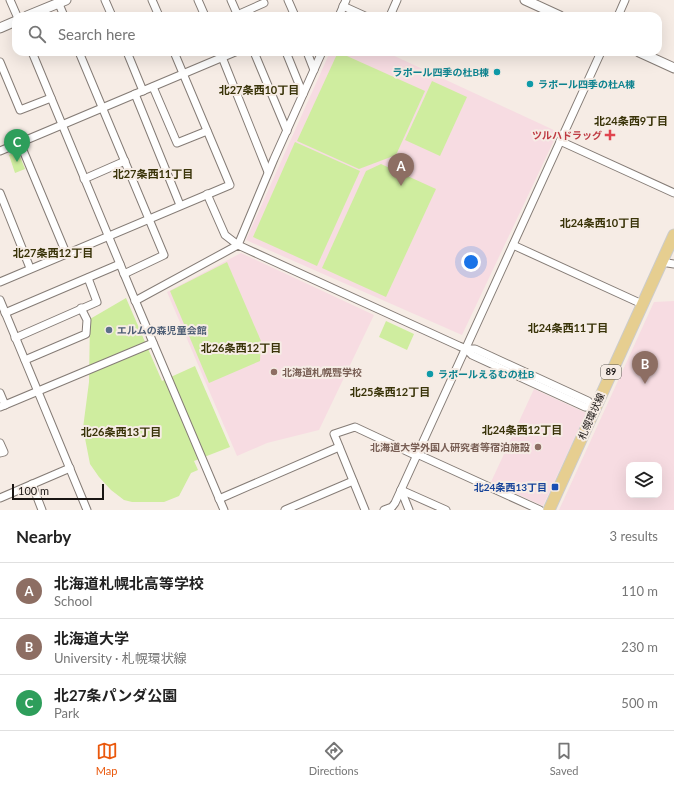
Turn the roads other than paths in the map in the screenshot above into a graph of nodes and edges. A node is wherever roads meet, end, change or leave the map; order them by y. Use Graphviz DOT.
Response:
graph roads {
  1 [pos="10,0"];
  2 [pos="105,0"];
  3 [pos="152,0"];
  4 [pos="198,0"];
  5 [pos="231,0"];
  6 [pos="288,0"];
  7 [pos="397,0"];
  8 [pos="525,0"];
  9 [pos="622,1"];
  10 [pos="62,2"];
  11 [pos="264,3"];
  12 [pos="345,3"];
  13 [pos="15,12"];
  14 [pos="37,12"];
  15 [pos="63,12"];
  16 [pos="110,12"];
  17 [pos="157,12"];
  18 [pos="203,12"];
  19 [pos="237,12"];
  20 [pos="244,12"];
  21 [pos="293,12"];
  22 [pos="359,12"];
  23 [pos="392,12"];
  24 [pos="551,12"];
  25 [pos="619,12"];
  26 [pos="12,23"];
  27 [pos="0,28"];
  28 [pos="34,56"];
  29 [pos="81,56"];
  30 [pos="128,56"];
  31 [pos="176,56"];
  32 [pos="219,56"];
  33 [pos="221,56"];
  34 [pos="256,56"];
  35 [pos="288,56"];
  36 [pos="309,56"];
  37 [pos="320,56"];
  38 [pos="599,56"];
  39 [pos="648,56"];
  40 [pos="0,62"];
  41 [pos="674,68"];
  42 [pos="314,70"];
  43 [pos="183,74"];
  44 [pos="153,87"];
  45 [pos="143,91"];
  46 [pos="135,94"];
  47 [pos="303,94"];
  48 [pos="51,98"];
  49 [pos="103,108"];
  50 [pos="62,125"];
  51 [pos="207,131"];
  52 [pos="287,131"];
  53 [pos="560,142"];
  54 [pos="20,143"];
  55 [pos="0,151"];
  56 [pos="125,161"];
  57 [pos="268,172"];
  58 [pos="84,179"];
  59 [pos="0,193"];
  60 [pos="674,193"];
  61 [pos="207,194"];
  62 [pos="180,205"];
  63 [pos="148,219"];
  64 [pos="674,235"];
  65 [pos="108,236"];
  66 [pos="238,245"];
  67 [pos="513,246"];
  68 [pos="66,253"];
  69 [pos="661,262"];
  70 [pos="120,264"];
  71 [pos="674,264"];
  72 [pos="30,268"];
  73 [pos="124,274"];
  74 [pos="88,278"];
  75 [pos="0,282"];
  76 [pos="0,300"];
  77 [pos="135,301"];
  78 [pos="642,304"];
  79 [pos="82,308"];
  80 [pos="5,313"];
  81 [pos="15,338"];
  82 [pos="153,342"];
  83 [pos="466,349"];
  84 [pos="25,360"];
  85 [pos="37,391"];
  86 [pos="0,393"];
  87 [pos="2,406"];
  88 [pos="595,408"];
  89 [pos="0,443"];
  90 [pos="339,447"];
  91 [pos="0,453"];
  92 [pos="417,455"];
  93 [pos="70,468"];
  94 [pos="353,481"];
  95 [pos="32,484"];
  96 [pos="401,490"];
  97 [pos="0,498"];
  98 [pos="220,499"];
  99 [pos="42,510"];
  100 [pos="87,510"];
  101 [pos="224,510"];
  102 [pos="285,510"];
  103 [pos="365,510"];
  104 [pos="384,510"];
  105 [pos="409,510"];
  106 [pos="446,510"];
  107 [pos="540,510"];
  108 [pos="548,510"];
  1 -- 13 [label="street"];
  2 -- 16 [label="street"];
  3 -- 17 [label="street"];
  4 -- 18 [label="street"];
  5 -- 19 [label="street"];
  6 -- 21 [label="street"];
  7 -- 23 [label="street"];
  8 -- 24 [label="street"];
  9 -- 25 [label="street"];
  10 -- 14 [label="street"];
  10 -- 15 [label="street"];
  11 -- 20 [label="street"];
  12 -- 22 [label="street"];
  26 -- 27 [label="street"];
  28 -- 48 [label="street"];
  29 -- 49 [label="street"];
  30 -- 45 [label="street"];
  31 -- 43 [label="street"];
  32 -- 43 [label="street"];
  33 -- 57 [label="street"];
  34 -- 52 [label="street"];
  35 -- 47 [label="street"];
  36 -- 42 [label="street"];
  37 -- 42 [label="street"];
  38 -- 53 [label="street"];
  39 -- 41 [label="street"];
  40 -- 48 [label="street"];
  42 -- 47 [label="street"];
  43 -- 44 [label="street"];
  43 -- 51 [label="street"];
  44 -- 45 [label="street"];
  44 -- 51 [label="street"];
  45 -- 46 [label="street"];
  46 -- 49 [label="street"];
  46 -- 62 [label="street"];
  47 -- 52 [label="street"];
  48 -- 50 [label="street"];
  49 -- 50 [label="street"];
  49 -- 56 [label="street"];
  50 -- 54 [label="street"];
  50 -- 58 [label="street"];
  51 -- 61 [label="street"];
  52 -- 57 [label="street"];
  53 -- 60 [label="street"];
  53 -- 67 [label="street"];
  54 -- 55 [label="street"];
  54 -- 68 [label="street"];
  56 -- 58 [label="street"];
  56 -- 63 [label="street"];
  57 -- 66 [label="street"];
  58 -- 65 [label="street"];
  59 -- 72 [label="street"];
  61 -- 62 [label="street"];
  61 -- 66 [label="street"];
  62 -- 63 [label="street"];
  63 -- 65 [label="street"];
  63 -- 73 [label="street"];
  64 -- 69 [label="main road, 札幌環状線 / 89"];
  65 -- 68 [label="street"];
  65 -- 70 [label="street"];
  66 -- 77 [label="street"];
  66 -- 83 [label="street"];
  67 -- 78 [label="street"];
  67 -- 83 [label="street"];
  68 -- 72 [label="street"];
  69 -- 71 [label="street"];
  69 -- 78 [label="main road, 札幌環状線 / 89"];
  70 -- 73 [label="street"];
  70 -- 74 [label="street"];
  72 -- 75 [label="street"];
  73 -- 77 [label="street"];
  74 -- 79 [label="street"];
  74 -- 80 [label="street"];
  76 -- 80 [label="street"];
  77 -- 82 [label="street"];
  78 -- 88 [label="main road, 札幌環状線 / 89"];
  79 -- 81 [label="street"];
  79 -- 84 [label="street"];
  80 -- 81 [label="street"];
  81 -- 84 [label="street"];
  82 -- 85 [label="street"];
  82 -- 98 [label="street"];
  83 -- 88 [label="street"];
  83 -- 92 [label="street"];
  84 -- 85 [label="street"];
  85 -- 87 [label="street"];
  85 -- 93 [label="street"];
  86 -- 87 [label="street"];
  88 -- 108 [label="main road, 札幌環状線 / 89"];
  89 -- 91 [label="street"];
  90 -- 92 [label="street"];
  90 -- 94 [label="street"];
  90 -- 98 [label="street"];
  92 -- 96 [label="street"];
  92 -- 107 [label="street"];
  93 -- 95 [label="street"];
  93 -- 100 [label="street"];
  94 -- 102 [label="street"];
  94 -- 103 [label="street"];
  95 -- 97 [label="street"];
  95 -- 99 [label="street"];
  96 -- 104 [label="street"];
  96 -- 105 [label="street"];
  96 -- 106 [label="street"];
  98 -- 101 [label="street"];
}
